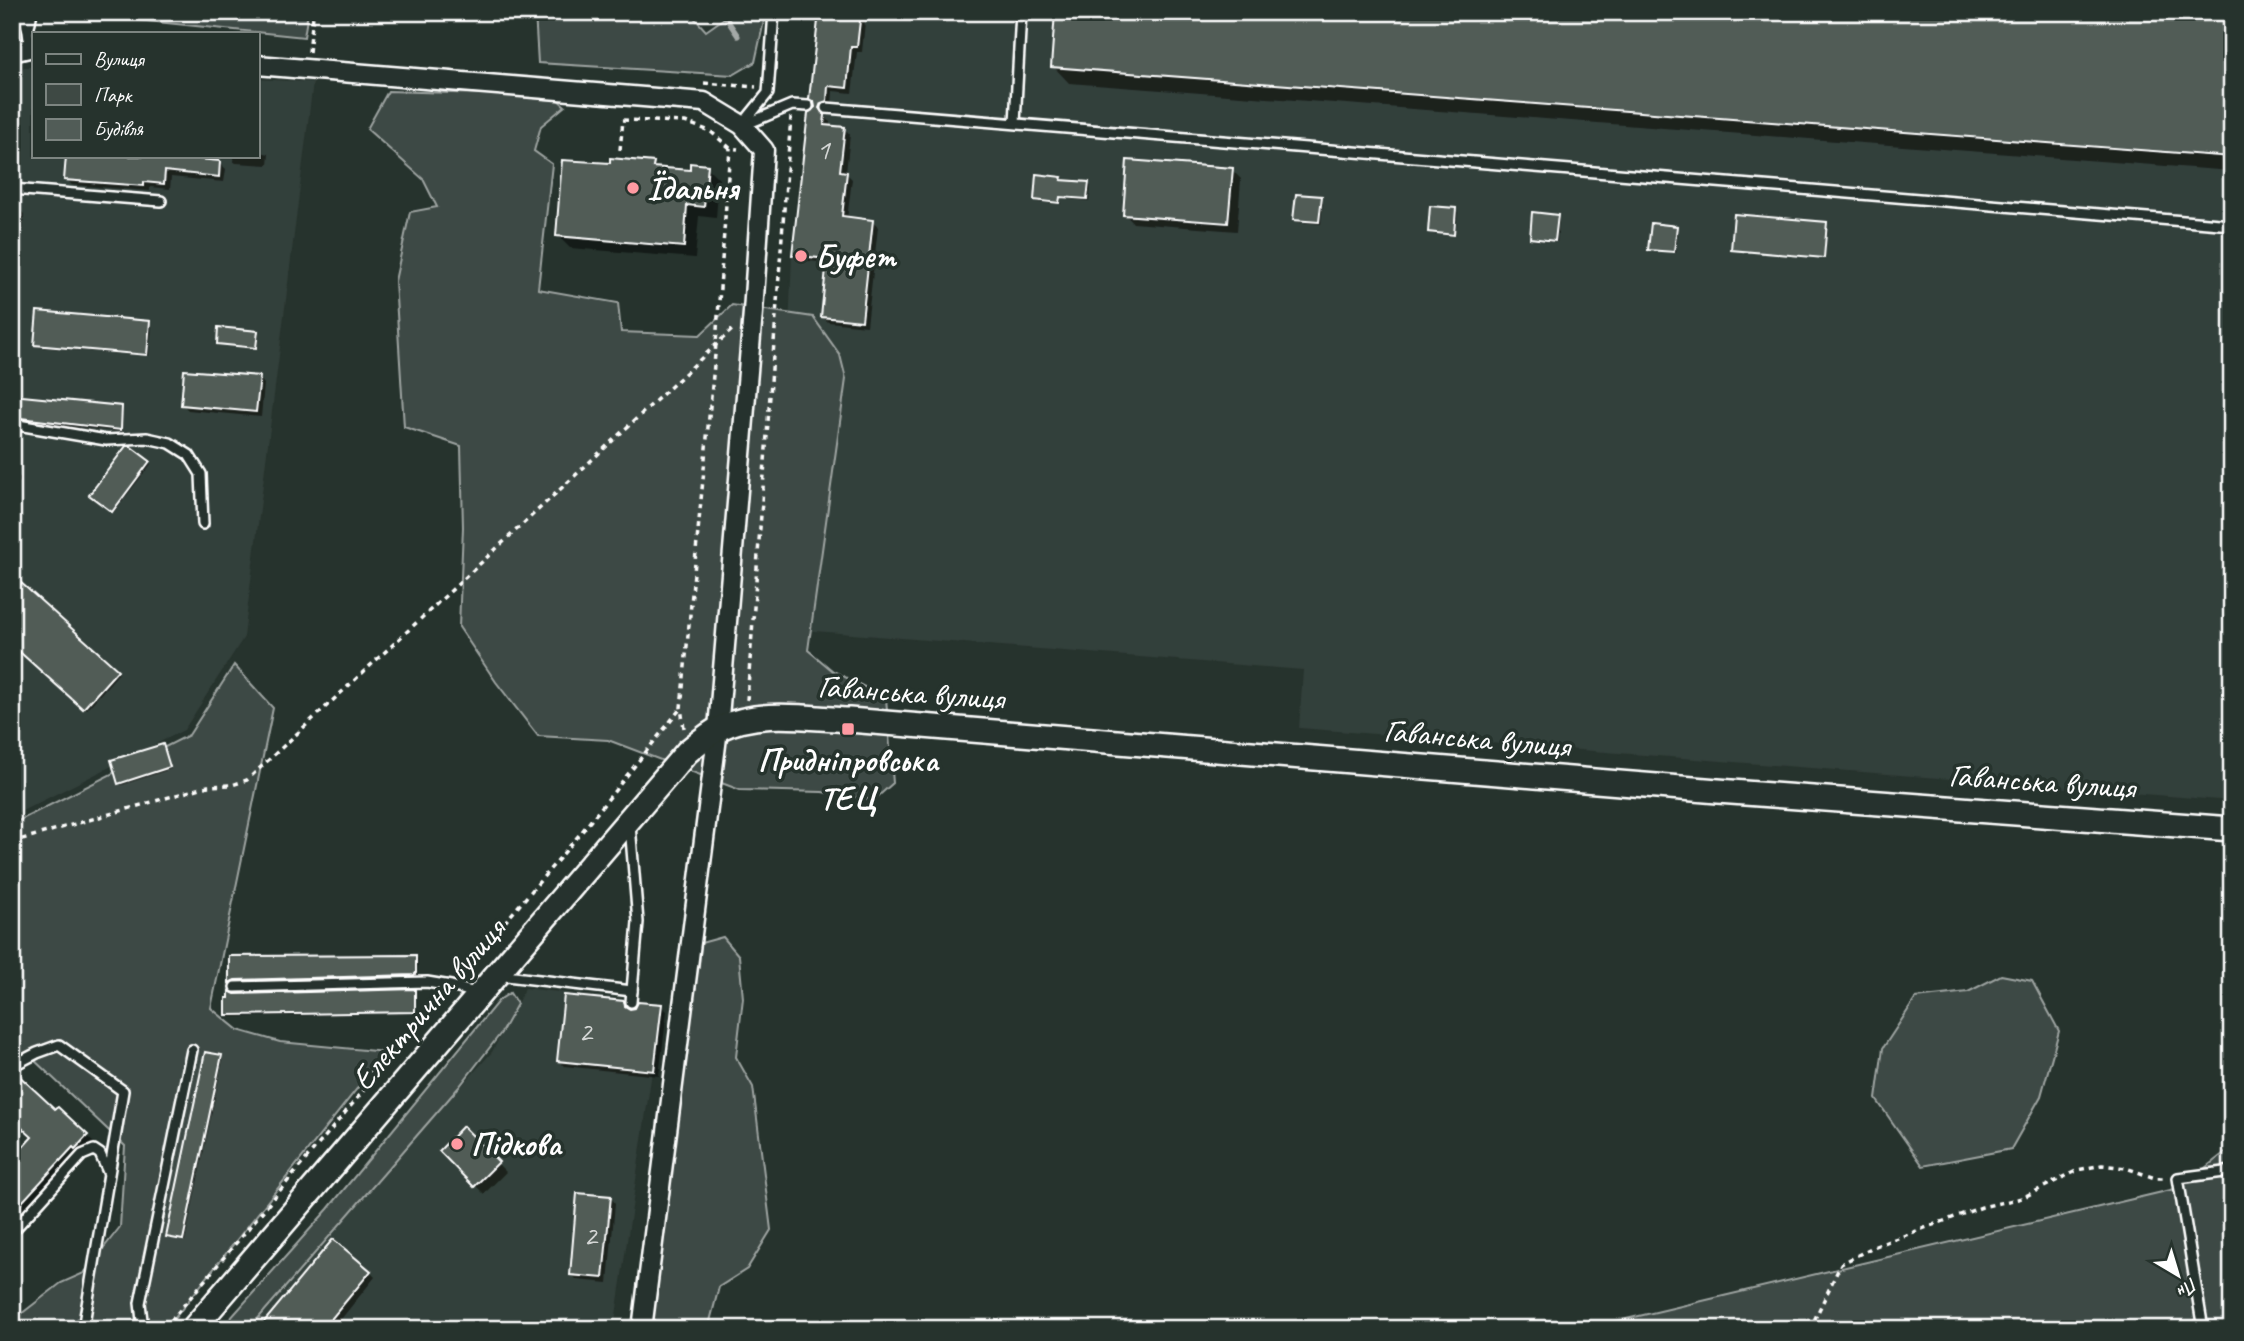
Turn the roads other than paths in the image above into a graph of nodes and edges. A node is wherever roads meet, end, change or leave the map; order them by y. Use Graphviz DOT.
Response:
graph roads {
  1 [pos="22,12"];
  2 [pos="32,12"];
  3 [pos="774,12"];
  4 [pos="1021,12"];
  5 [pos="31,42"];
  6 [pos="12,52"];
  7 [pos="259,65"];
  8 [pos="808,106"];
  9 [pos="826,108"];
  10 [pos="1015,124"];
  11 [pos="742,125"];
  12 [pos="12,189"];
  13 [pos="161,201"];
  14 [pos="2232,225"];
  15 [pos="12,425"];
  16 [pos="203,524"];
  17 [pos="718,729"];
  18 [pos="629,820"];
  19 [pos="2232,829"];
  20 [pos="497,975"];
  21 [pos="235,987"];
  22 [pos="632,991"];
  23 [pos="481,995"];
  24 [pos="631,1002"];
  25 [pos="192,1050"];
  26 [pos="12,1066"];
  27 [pos="2232,1171"];
  28 [pos="109,1174"];
  29 [pos="12,1231"];
  30 [pos="83,1329"];
  31 [pos="143,1329"];
  32 [pos="193,1329"];
  33 [pos="642,1329"];
  34 [pos="2203,1329"];
  1 -- 5 [label="lane"];
  2 -- 5 [label="lane"];
  3 -- 11 [label="lane"];
  4 -- 10 [label="lane"];
  5 -- 6 [label="street"];
  7 -- 11 [label="street"];
  8 -- 11 [label="lane"];
  9 -- 10 [label="lane"];
  10 -- 14 [label="lane"];
  11 -- 17 [label="street"];
  12 -- 13 [label="lane"];
  15 -- 16 [label="lane"];
  17 -- 18 [label="street, Електрична вулиця"];
  17 -- 19 [label="street, Гаванська вулиця"];
  17 -- 33 [label="street"];
  18 -- 20 [label="street, Електрична вулиця"];
  18 -- 22 [label="lane"];
  20 -- 22 [label="lane"];
  20 -- 23 [label="street, Електрична вулиця"];
  21 -- 23 [label="lane"];
  22 -- 24 [label="lane"];
  23 -- 32 [label="street, Електрична вулиця"];
  25 -- 31 [label="lane"];
  26 -- 28 [label="lane"];
  27 -- 34 [label="lane"];
  28 -- 29 [label="lane"];
  28 -- 30 [label="lane"];
}
